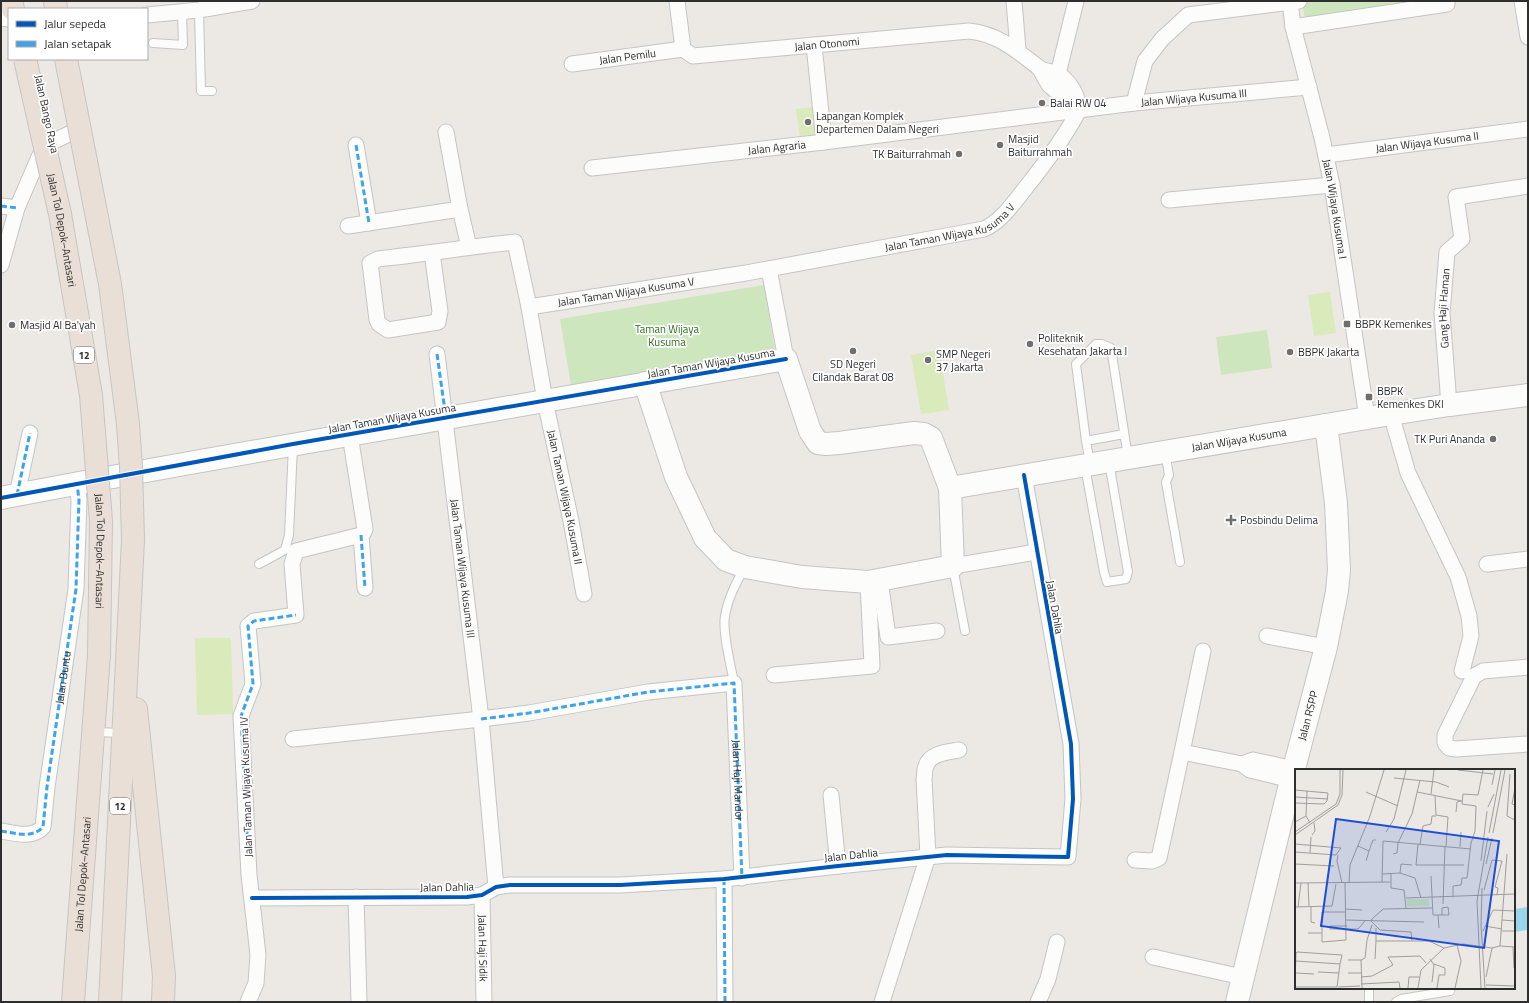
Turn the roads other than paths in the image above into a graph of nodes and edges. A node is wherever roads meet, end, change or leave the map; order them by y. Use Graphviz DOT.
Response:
graph roads {
  1 [pos="252,1"];
  2 [pos="678,1"];
  3 [pos="1014,1"];
  4 [pos="1076,1"];
  5 [pos="1293,1"];
  6 [pos="1447,1"];
  7 [pos="1522,1"];
  8 [pos="199,10"];
  9 [pos="182,12"];
  10 [pos="148,15"];
  11 [pos="1293,27"];
  12 [pos="1528,37"];
  13 [pos="153,43"];
  14 [pos="814,45"];
  15 [pos="683,49"];
  16 [pos="1018,50"];
  17 [pos="25,60"];
  18 [pos="35,60"];
  19 [pos="59,60"];
  20 [pos="66,60"];
  21 [pos="572,64"];
  22 [pos="1040,69"];
  23 [pos="1058,74"];
  24 [pos="1309,87"];
  25 [pos="212,91"];
  26 [pos="1134,103"];
  27 [pos="1079,110"];
  28 [pos="1528,129"];
  29 [pos="73,132"];
  30 [pos="446,132"];
  31 [pos="54,141"];
  32 [pos="824,142"];
  33 [pos="356,145"];
  34 [pos="1326,155"];
  35 [pos="592,168"];
  36 [pos="1332,185"];
  37 [pos="1528,186"];
  38 [pos="1169,200"];
  39 [pos="1,206"];
  40 [pos="17,208"];
  41 [pos="460,209"];
  42 [pos="369,223"];
  43 [pos="348,226"];
  44 [pos="469,247"];
  45 [pos="432,253"];
  46 [pos="1,265"];
  47 [pos="769,269"];
  48 [pos="529,307"];
  49 [pos="437,354"];
  50 [pos="786,359"];
  51 [pos="645,383"];
  52 [pos="1528,395"];
  53 [pos="545,401"];
  54 [pos="1449,405"];
  55 [pos="1391,414"];
  56 [pos="446,418"];
  57 [pos="1367,418"];
  58 [pos="1326,425"];
  59 [pos="30,433"];
  60 [pos="1124,434"];
  61 [pos="350,435"];
  62 [pos="1086,441"];
  63 [pos="293,444"];
  64 [pos="1165,452"];
  65 [pos="1103,462"];
  66 [pos="126,475"];
  67 [pos="1024,475"];
  68 [pos="104,479"];
  69 [pos="77,483"];
  70 [pos="950,488"];
  71 [pos="9,497"];
  72 [pos="361,535"];
  73 [pos="1036,552"];
  74 [pos="1528,559"];
  75 [pos="1180,562"];
  76 [pos="259,564"];
  77 [pos="1487,564"];
  78 [pos="953,566"];
  79 [pos="745,567"];
  80 [pos="874,581"];
  81 [pos="365,588"];
  82 [pos="584,594"];
  83 [pos="937,631"];
  84 [pos="965,631"];
  85 [pos="1267,636"];
  86 [pos="129,642"];
  87 [pos="1326,647"];
  88 [pos="1203,651"];
  89 [pos="1528,668"];
  90 [pos="1462,671"];
  91 [pos="774,675"];
  92 [pos="734,683"];
  93 [pos="481,719"];
  94 [pos="94,732"];
  95 [pos="124,733"];
  96 [pos="293,739"];
  97 [pos="1528,744"];
  98 [pos="959,750"];
  99 [pos="1182,752"];
  100 [pos="1292,775"];
  101 [pos="831,795"];
  102 [pos="1,831"];
  103 [pos="928,856"];
  104 [pos="1135,860"];
  105 [pos="838,866"];
  106 [pos="742,878"];
  107 [pos="724,879"];
  108 [pos="496,887"];
  109 [pos="482,895"];
  110 [pos="356,897"];
  111 [pos="252,898"];
  112 [pos="1057,942"];
  113 [pos="1153,957"];
  114 [pos="1242,977"];
  115 [pos="1369,989"];
  116 [pos="1450,992"];
  117 [pos="73,1002"];
  118 [pos="110,1002"];
  119 [pos="164,1002"];
  120 [pos="248,1002"];
  121 [pos="359,1002"];
  122 [pos="484,1002"];
  123 [pos="725,1002"];
  124 [pos="882,1002"];
  125 [pos="1038,1002"];
  126 [pos="1237,1002"];
  127 [pos="1368,1002"];
  128 [pos="1396,1002"];
  1 -- 8 [label="street"];
  2 -- 15 [label="street"];
  3 -- 16 [label="street"];
  4 -- 23 [label="street"];
  5 -- 11 [label="street, Jalan Wijaya Kusuma I"];
  5 -- 26 [label="street"];
  6 -- 11 [label="street"];
  7 -- 12 [label="street"];
  8 -- 9 [label="street"];
  8 -- 25 [label="lane"];
  9 -- 10 [label="street"];
  9 -- 13 [label="lane"];
  11 -- 24 [label="street, Jalan Wijaya Kusuma I"];
  14 -- 15 [label="street, Jalan Otonomi"];
  14 -- 16 [label="street, Jalan Otonomi"];
  14 -- 32 [label="street"];
  15 -- 21 [label="street, Jalan Pemilu"];
  16 -- 22 [label="street, Jalan Otonomi"];
  17 -- 94 [label="highway, Jalan Tol Depok–Antasari / 12, bridge"];
  18 -- 31 [label="street, Jalan Bango Raya"];
  19 -- 29 [label="street, Jalan Bango Raya"];
  20 -- 86 [label="highway, 12, bridge"];
  22 -- 23 [label="street"];
  22 -- 27 [label="street"];
  23 -- 27 [label="street"];
  24 -- 26 [label="street, Jalan Wijaya Kusuma III"];
  24 -- 34 [label="street, Jalan Wijaya Kusuma I"];
  26 -- 27 [label="street, Jalan Wijaya Kusuma III"];
  27 -- 32 [label="street, Jalan Agraria"];
  27 -- 47 [label="street, Jalan Taman Wijaya Kusuma V"];
  28 -- 34 [label="street, Jalan Wijaya Kusuma II"];
  29 -- 31 [label="street"];
  29 -- 66 [label="street, Jalan Bango Raya"];
  30 -- 41 [label="street"];
  31 -- 40 [label="street"];
  31 -- 68 [label="street, Jalan Bango Raya"];
  32 -- 35 [label="street, Jalan Agraria"];
  33 -- 42 [label="street"];
  34 -- 36 [label="street, Jalan Wijaya Kusuma I"];
  36 -- 38 [label="street"];
  36 -- 57 [label="street, Jalan Wijaya Kusuma I"];
  37 -- 54 [label="street, Gang Haji Haman"];
  39 -- 40 [label="street"];
  40 -- 46 [label="street"];
  41 -- 42 [label="street"];
  41 -- 44 [label="street"];
  42 -- 43 [label="street"];
  44 -- 45 [label="street"];
  44 -- 48 [label="street, Jalan Taman Wijaya Kusuma II"];
  45 -- 45 [label="street"];
  47 -- 48 [label="street, Jalan Taman Wijaya Kusuma V"];
  47 -- 50 [label="street"];
  48 -- 53 [label="street, Jalan Taman Wijaya Kusuma II"];
  49 -- 56 [label="street, Jalan Taman Wijaya Kusuma III"];
  50 -- 51 [label="street, Jalan Taman Wijaya Kusuma"];
  50 -- 70 [label="street"];
  51 -- 53 [label="street, Jalan Taman Wijaya Kusuma"];
  51 -- 79 [label="street"];
  52 -- 54 [label="street, Jalan Wijaya Kusuma"];
  53 -- 56 [label="street, Jalan Taman Wijaya Kusuma"];
  53 -- 82 [label="street, Jalan Taman Wijaya Kusuma II"];
  54 -- 55 [label="street, Jalan Wijaya Kusuma"];
  55 -- 57 [label="street, Jalan Wijaya Kusuma"];
  55 -- 90 [label="street"];
  56 -- 61 [label="street, Jalan Taman Wijaya Kusuma"];
  56 -- 93 [label="street, Jalan Taman Wijaya Kusuma III"];
  57 -- 58 [label="street, Jalan Wijaya Kusuma"];
  58 -- 64 [label="street, Jalan Wijaya Kusuma"];
  58 -- 87 [label="street, Jalan RSPP"];
  59 -- 71 [label="street"];
  60 -- 62 [label="lane"];
  60 -- 62 [label="lane"];
  60 -- 65 [label="lane"];
  61 -- 63 [label="street, Jalan Taman Wijaya Kusuma"];
  61 -- 72 [label="street"];
  62 -- 65 [label="lane"];
  63 -- 66 [label="street, Jalan Taman Wijaya Kusuma"];
  63 -- 76 [label="lane"];
  64 -- 65 [label="street, Jalan Wijaya Kusuma"];
  64 -- 75 [label="lane"];
  65 -- 65 [label="lane"];
  65 -- 67 [label="street, Jalan Wijaya Kusuma"];
  66 -- 68 [label="street, Jalan Taman Wijaya Kusuma"];
  67 -- 70 [label="street, Jalan Wijaya Kusuma"];
  67 -- 73 [label="street, Jalan Dahlia"];
  68 -- 69 [label="street, Jalan Taman Wijaya Kusuma"];
  69 -- 71 [label="street, Jalan Taman Wijaya Kusuma"];
  69 -- 102 [label="street, Jalan Buntu"];
  70 -- 78 [label="street"];
  72 -- 81 [label="street"];
  72 -- 111 [label="street, Jalan Taman Wijaya Kusuma IV"];
  73 -- 78 [label="street"];
  73 -- 103 [label="street, Jalan Dahlia"];
  74 -- 77 [label="street"];
  78 -- 80 [label="street"];
  78 -- 84 [label="lane"];
  79 -- 80 [label="street"];
  79 -- 92 [label="lane"];
  80 -- 83 [label="street"];
  80 -- 91 [label="street"];
  85 -- 87 [label="street"];
  86 -- 95 [label="highway, 12"];
  86 -- 119 [label="highway"];
  87 -- 100 [label="street, Jalan RSPP"];
  88 -- 99 [label="street"];
  89 -- 97 [label="street"];
  92 -- 93 [label="street"];
  92 -- 106 [label="street, Jalan Haji Mandor"];
  93 -- 96 [label="street"];
  93 -- 108 [label="street, Jalan Taman Wijaya Kusuma III"];
  94 -- 95 [label="lane"];
  94 -- 117 [label="highway, Jalan Tol Depok–Antasari / 12"];
  95 -- 118 [label="highway, 12"];
  98 -- 103 [label="street"];
  99 -- 100 [label="street"];
  99 -- 104 [label="street"];
  100 -- 114 [label="street, Jalan RSPP"];
  101 -- 105 [label="street"];
  103 -- 105 [label="street, Jalan Dahlia"];
  103 -- 124 [label="street"];
  105 -- 106 [label="street, Jalan Dahlia"];
  106 -- 107 [label="street, Jalan Dahlia"];
  107 -- 108 [label="street, Jalan Dahlia"];
  107 -- 123 [label="street"];
  108 -- 109 [label="street, Jalan Dahlia"];
  109 -- 110 [label="street, Jalan Dahlia"];
  109 -- 122 [label="street, Jalan Haji Sidik"];
  110 -- 111 [label="street, Jalan Dahlia"];
  110 -- 121 [label="street"];
  111 -- 120 [label="street"];
  112 -- 125 [label="street"];
  113 -- 114 [label="street"];
  114 -- 126 [label="street, Jalan RSPP"];
  115 -- 127 [label="lane"];
  116 -- 128 [label="lane"];
}
